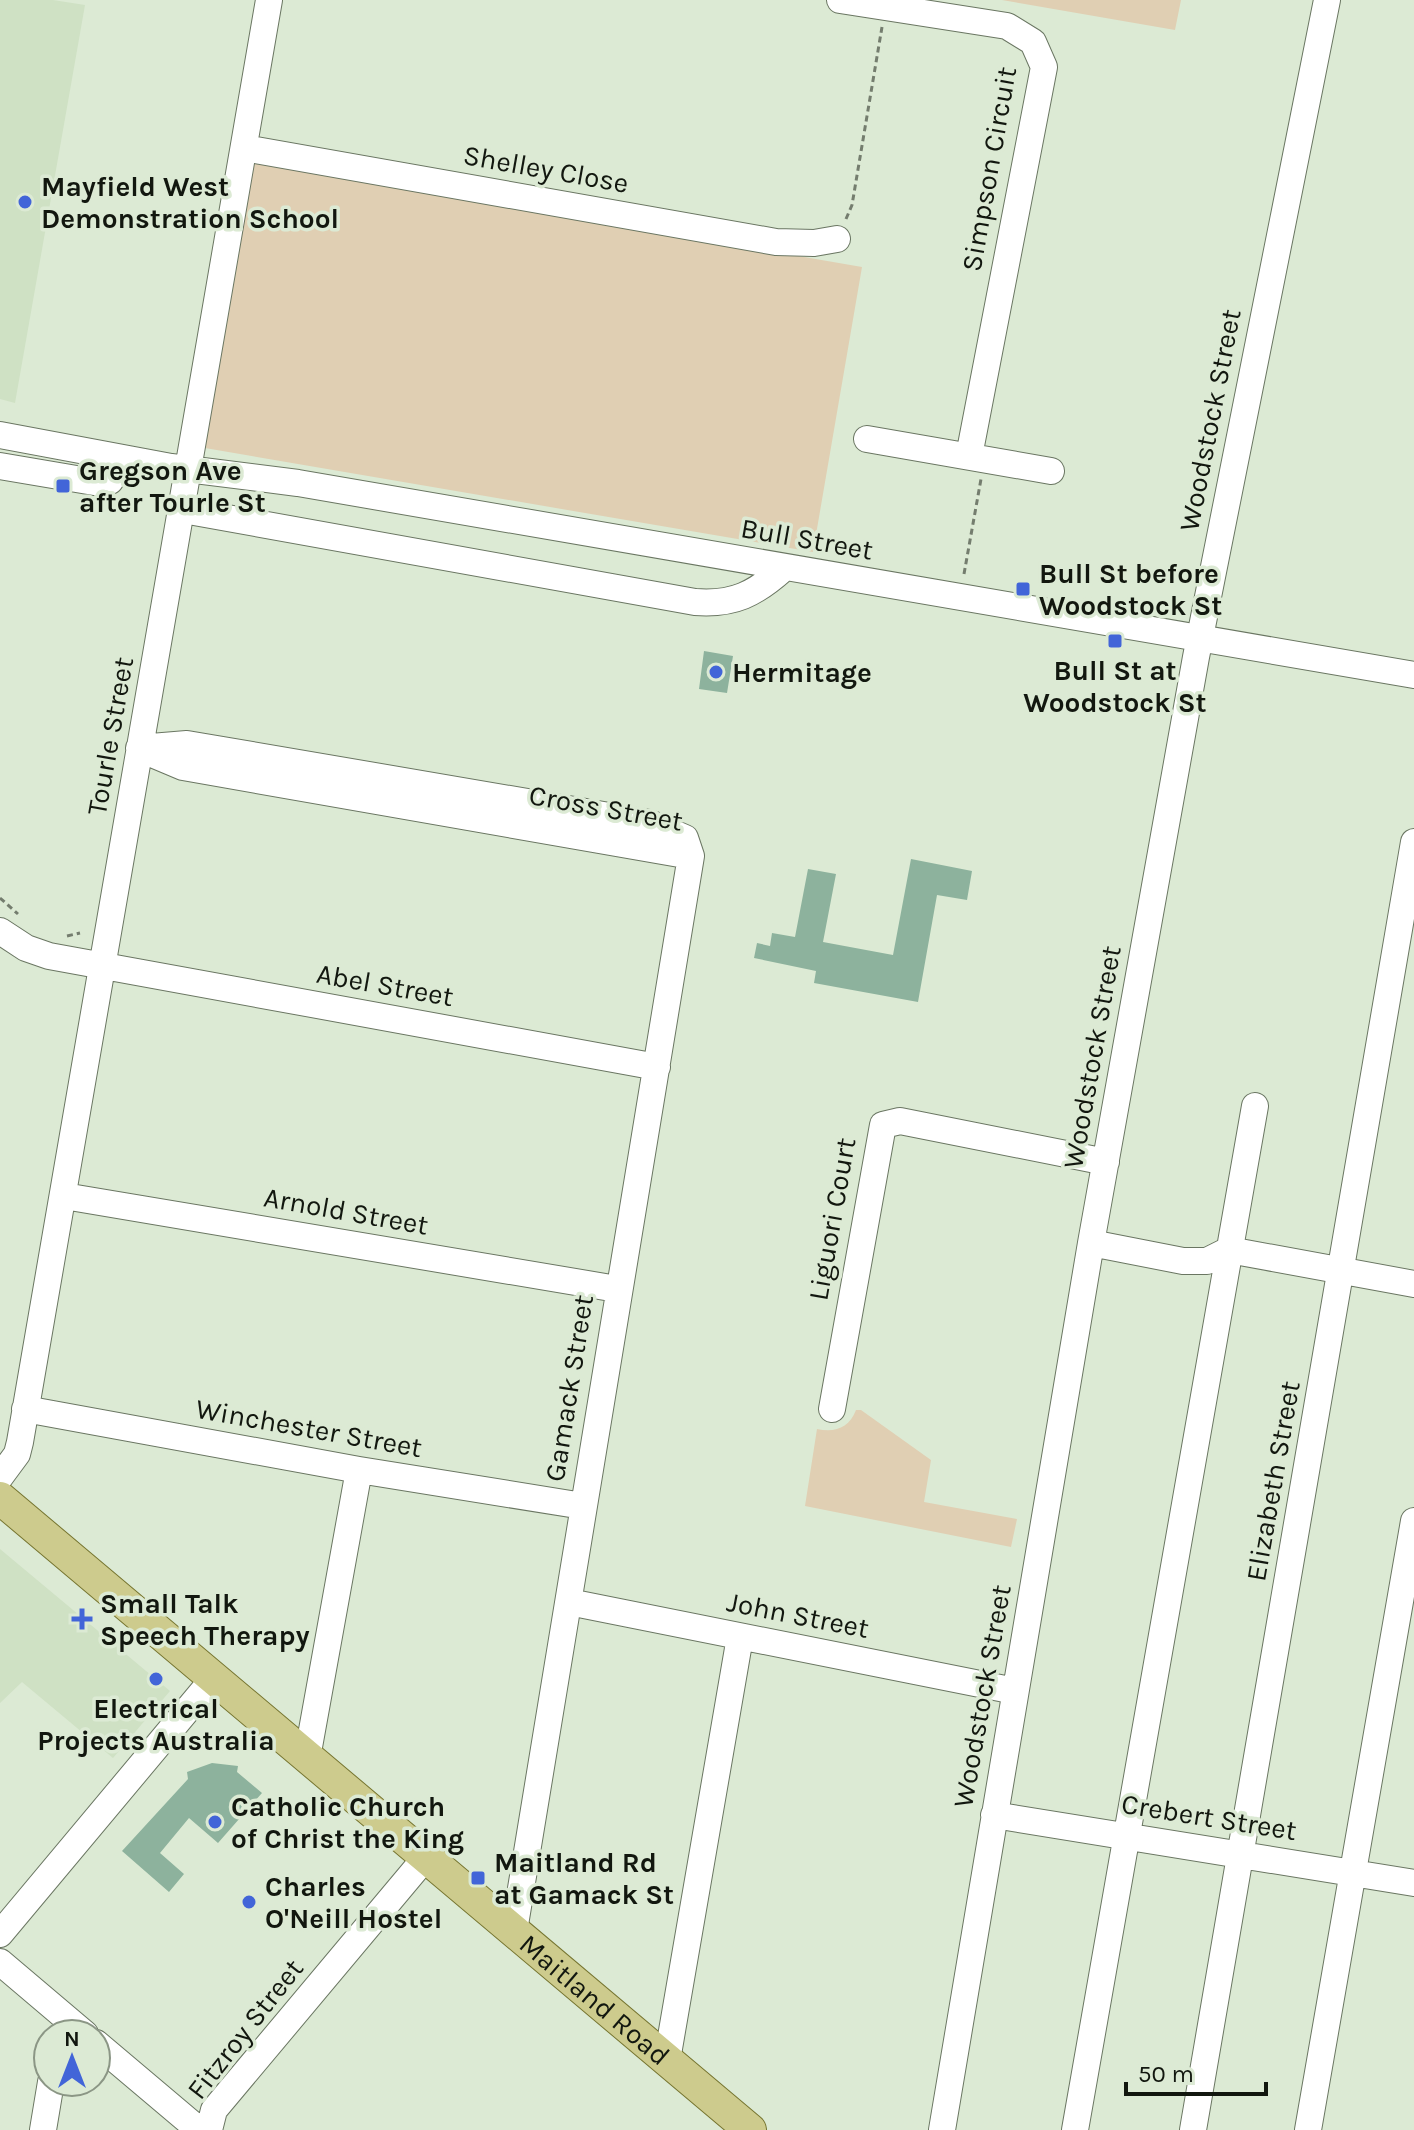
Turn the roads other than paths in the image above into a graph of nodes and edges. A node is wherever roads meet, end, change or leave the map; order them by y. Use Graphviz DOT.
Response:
graph roads {
  1 [pos="269,0"];
  2 [pos="840,0"];
  3 [pos="1327,0"];
  4 [pos="244,148"];
  5 [pos="837,239"];
  6 [pos="0,435"];
  7 [pos="867,439"];
  8 [pos="125,459"];
  9 [pos="0,466"];
  10 [pos="975,468"];
  11 [pos="189,470"];
  12 [pos="1051,471"];
  13 [pos="183,510"];
  14 [pos="784,568"];
  15 [pos="1199,640"];
  16 [pos="1414,675"];
  17 [pos="139,748"];
  18 [pos="1414,842"];
  19 [pos="691,856"];
  20 [pos="11,924"];
  21 [pos="103,966"];
  22 [pos="657,1067"];
  23 [pos="1255,1106"];
  24 [pos="1106,1162"];
  25 [pos="64,1196"];
  26 [pos="1091,1243"];
  27 [pos="1229,1250"];
  28 [pos="1342,1272"];
  29 [pos="1414,1284"];
  30 [pos="617,1289"];
  31 [pos="25,1409"];
  32 [pos="832,1409"];
  33 [pos="359,1470"];
  34 [pos="0,1477"];
  35 [pos="0,1498"];
  36 [pos="583,1506"];
  37 [pos="1414,1521"];
  38 [pos="569,1602"];
  39 [pos="740,1637"];
  40 [pos="214,1678"];
  41 [pos="1015,1691"];
  42 [pos="307,1758"];
  43 [pos="994,1815"];
  44 [pos="1126,1836"];
  45 [pos="1240,1855"];
  46 [pos="426,1857"];
  47 [pos="1353,1873"];
  48 [pos="1414,1883"];
  49 [pos="514,1931"];
  50 [pos="0,1934"];
  51 [pos="0,1962"];
  52 [pos="55,2018"];
  53 [pos="112,2057"];
  54 [pos="667,2060"];
  55 [pos="48,2098"];
  56 [pos="43,2130"];
  57 [pos="199,2130"];
  58 [pos="209,2130"];
  59 [pos="750,2130"];
  60 [pos="942,2130"];
  61 [pos="1075,2130"];
  62 [pos="1193,2130"];
  63 [pos="1308,2130"];
  1 -- 4 [label="street, Tourle Street"];
  2 -- 10 [label="street, Simpson Circuit"];
  3 -- 15 [label="street, Woodstock Street"];
  4 -- 5 [label="street, Shelley Close"];
  4 -- 11 [label="street, Tourle Street"];
  6 -- 8 [label="street, Bull Street"];
  7 -- 10 [label="street"];
  8 -- 9 [label="street"];
  8 -- 11 [label="street, Bull Street"];
  10 -- 12 [label="street"];
  11 -- 13 [label="street, Tourle Street"];
  11 -- 14 [label="street, Bull Street"];
  13 -- 14 [label="street"];
  13 -- 17 [label="street, Tourle Street"];
  14 -- 15 [label="street, Bull Street"];
  15 -- 16 [label="street, Bull Street"];
  15 -- 24 [label="street, Woodstock Street"];
  17 -- 19 [label="street, Cross Street"];
  17 -- 21 [label="street, Tourle Street"];
  18 -- 28 [label="street, Elizabeth Street"];
  19 -- 22 [label="street, Gamack Street"];
  20 -- 21 [label="street, Abel Street"];
  21 -- 22 [label="street, Abel Street"];
  21 -- 25 [label="street, Tourle Street"];
  22 -- 30 [label="street, Gamack Street"];
  23 -- 27 [label="street"];
  24 -- 26 [label="street, Woodstock Street"];
  24 -- 32 [label="street, Liguori Court"];
  25 -- 30 [label="street, Arnold Street"];
  25 -- 31 [label="street, Tourle Street"];
  26 -- 27 [label="street"];
  26 -- 41 [label="street, Woodstock Street"];
  27 -- 28 [label="street"];
  27 -- 44 [label="street"];
  28 -- 29 [label="street"];
  28 -- 45 [label="street, Elizabeth Street"];
  30 -- 36 [label="street, Gamack Street"];
  31 -- 33 [label="street, Winchester Street"];
  31 -- 34 [label="street, Tourle Street"];
  33 -- 36 [label="street, Winchester Street"];
  33 -- 42 [label="street"];
  35 -- 40 [label="main road, Maitland Road"];
  36 -- 38 [label="street, Gamack Street"];
  37 -- 47 [label="street"];
  38 -- 39 [label="street, John Street"];
  38 -- 49 [label="street, Gamack Street"];
  39 -- 41 [label="street, John Street"];
  39 -- 54 [label="street"];
  40 -- 42 [label="main road, Maitland Road"];
  40 -- 50 [label="street"];
  41 -- 43 [label="street, Woodstock Street"];
  42 -- 46 [label="main road, Maitland Road"];
  43 -- 44 [label="street, Crebert Street"];
  43 -- 60 [label="street, Woodstock Street"];
  44 -- 45 [label="street, Crebert Street"];
  44 -- 61 [label="street"];
  45 -- 47 [label="street, Crebert Street"];
  45 -- 62 [label="street, Elizabeth Street"];
  46 -- 49 [label="main road, Maitland Road"];
  46 -- 58 [label="street, Fitzroy Street"];
  47 -- 48 [label="street, Crebert Street"];
  47 -- 63 [label="street"];
  49 -- 54 [label="main road, Maitland Road"];
  51 -- 52 [label="street"];
  53 -- 57 [label="street"];
  54 -- 59 [label="main road, Maitland Road"];
  55 -- 56 [label="street"];
}
